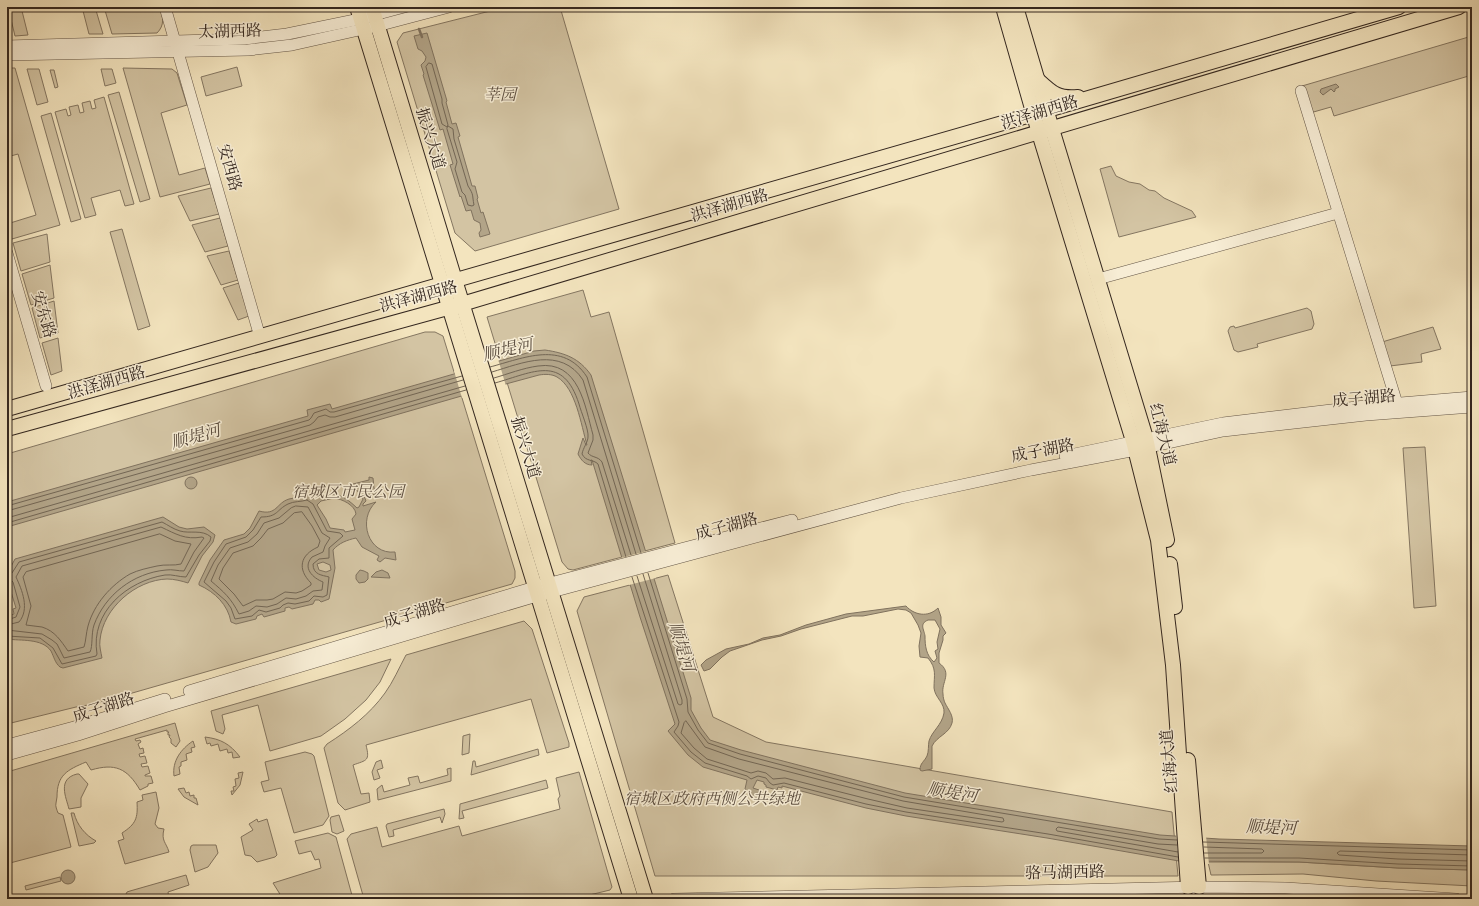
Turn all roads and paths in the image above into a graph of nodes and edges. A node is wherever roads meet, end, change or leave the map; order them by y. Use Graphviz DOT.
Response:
graph roads {
  1 [pos="165,7"];
  2 [pos="404,7"];
  3 [pos="449,7"];
  4 [pos="1003,7"];
  5 [pos="1016,7"];
  6 [pos="1399,7"];
  7 [pos="1460,7"];
  8 [pos="374,16"];
  9 [pos="360,18"];
  10 [pos="7,46"];
  11 [pos="176,46"];
  12 [pos="7,55"];
  13 [pos="394,80"];
  14 [pos="380,84"];
  15 [pos="1032,84"];
  16 [pos="1301,91"];
  17 [pos="1099,95"];
  18 [pos="1040,112"];
  19 [pos="1110,112"];
  20 [pos="1082,120"];
  21 [pos="1000,124"];
  22 [pos="980,129"];
  23 [pos="1045,131"];
  24 [pos="990,147"];
  25 [pos="1048,163"];
  26 [pos="1067,179"];
  27 [pos="1338,213"];
  28 [pos="432,231"];
  29 [pos="439,253"];
  30 [pos="7,254"];
  31 [pos="528,259"];
  32 [pos="486,271"];
  33 [pos="1098,279"];
  34 [pos="448,282"];
  35 [pos="536,282"];
  36 [pos="413,292"];
  37 [pos="493,294"];
  38 [pos="381,302"];
  39 [pos="455,305"];
  40 [pos="414,317"];
  41 [pos="391,323"];
  42 [pos="456,332"];
  43 [pos="260,337"];
  44 [pos="469,343"];
  45 [pos="46,386"];
  46 [pos="1472,397"];
  47 [pos="485,403"];
  48 [pos="1472,407"];
  49 [pos="1399,408"];
  50 [pos="7,409"];
  51 [pos="7,430"];
  52 [pos="1141,444"];
  53 [pos="550,588"];
  54 [pos="536,592"];
  55 [pos="7,745"];
  56 [pos="7,755"];
  57 [pos="1194,887"];
  58 [pos="631,899"];
  59 [pos="646,899"];
  60 [pos="674,899"];
  61 [pos="1456,899"];
  1 -- 11 [label="street, 安西路"];
  2 -- 8 [label="street, 太湖西路"];
  3 -- 8 [label="street, 太湖西路"];
  4 -- 15 [label="main road, 红海大道"];
  5 -- 15 [label="main road, 红海大道"];
  6 -- 17 [label="main road, 洪泽湖西路"];
  7 -- 19 [label="main road, 洪泽湖西路"];
  8 -- 9 [label="street, 太湖西路"];
  8 -- 13 [label="main road, 振兴大道"];
  9 -- 11 [label="street, 太湖西路"];
  9 -- 14 [label="main road, 振兴大道"];
  10 -- 11 [label="street, 太湖西路"];
  11 -- 12 [label="street, 太湖西路"];
  11 -- 43 [label="street, 安西路"];
  13 -- 14 [label="main road"];
  13 -- 28 [label="main road, 振兴大道"];
  14 -- 28 [label="main road, 振兴大道"];
  15 -- 17 [label="main road"];
  15 -- 18 [label="main road, 红海大道"];
  15 -- 21 [label="main road"];
  16 -- 27 [label="street"];
  17 -- 18 [label="main road, 洪泽湖西路"];
  17 -- 19 [label="main road"];
  18 -- 21 [label="main road, 洪泽湖西路"];
  18 -- 23 [label="main road, 红海大道"];
  19 -- 20 [label="main road, 洪泽湖西路"];
  20 -- 23 [label="main road, 洪泽湖西路"];
  20 -- 26 [label="main road"];
  21 -- 22 [label="main road, 洪泽湖西路"];
  22 -- 24 [label="main road"];
  22 -- 31 [label="main road, 洪泽湖西路"];
  23 -- 24 [label="main road, 洪泽湖西路"];
  23 -- 25 [label="main road, 红海大道"];
  23 -- 26 [label="main road, 红海大道"];
  24 -- 25 [label="main road"];
  24 -- 35 [label="main road, 洪泽湖西路"];
  25 -- 52 [label="main road, 红海大道"];
  26 -- 33 [label="main road, 红海大道"];
  27 -- 33 [label="street"];
  27 -- 49 [label="street"];
  28 -- 29 [label="main road, 振兴大道"];
  29 -- 32 [label="main road"];
  29 -- 34 [label="main road, 振兴大道"];
  29 -- 36 [label="main road"];
  30 -- 45 [label="street, 安东路"];
  31 -- 32 [label="main road, 洪泽湖西路"];
  31 -- 35 [label="main road"];
  32 -- 34 [label="main road, 洪泽湖西路"];
  33 -- 52 [label="main road, 红海大道"];
  34 -- 36 [label="main road, 洪泽湖西路"];
  34 -- 39 [label="main road, 振兴大道"];
  35 -- 37 [label="main road, 洪泽湖西路"];
  36 -- 38 [label="main road, 洪泽湖西路"];
  37 -- 39 [label="main road, 洪泽湖西路"];
  37 -- 44 [label="main road"];
  38 -- 41 [label="main road"];
  38 -- 43 [label="main road, 洪泽湖西路"];
  39 -- 40 [label="main road, 洪泽湖西路"];
  39 -- 42 [label="main road, 振兴大道"];
  39 -- 44 [label="main road, 振兴大道"];
  40 -- 41 [label="main road, 洪泽湖西路"];
  40 -- 42 [label="main road"];
  41 -- 51 [label="main road, 洪泽湖西路"];
  42 -- 44 [label="main road, 振兴大道"];
  43 -- 50 [label="main road, 洪泽湖西路"];
  44 -- 47 [label="main road, 振兴大道"];
  46 -- 49 [label="street, 成子湖路"];
  47 -- 53 [label="main road, 振兴大道"];
  47 -- 54 [label="main road, 振兴大道"];
  48 -- 49 [label="street, 成子湖路"];
  49 -- 52 [label="street, 成子湖路"];
  52 -- 53 [label="street, 成子湖路"];
  52 -- 57 [label="main road, 红海大道"];
  53 -- 54 [label="street, 成子湖路"];
  53 -- 59 [label="main road, 振兴大道"];
  54 -- 55 [label="street, 成子湖路"];
  54 -- 56 [label="street, 成子湖路"];
  54 -- 58 [label="main road, 振兴大道"];
  57 -- 60 [label="street, 骆马湖西路"];
  57 -- 61 [label="street, 骆马湖西路"];
}
